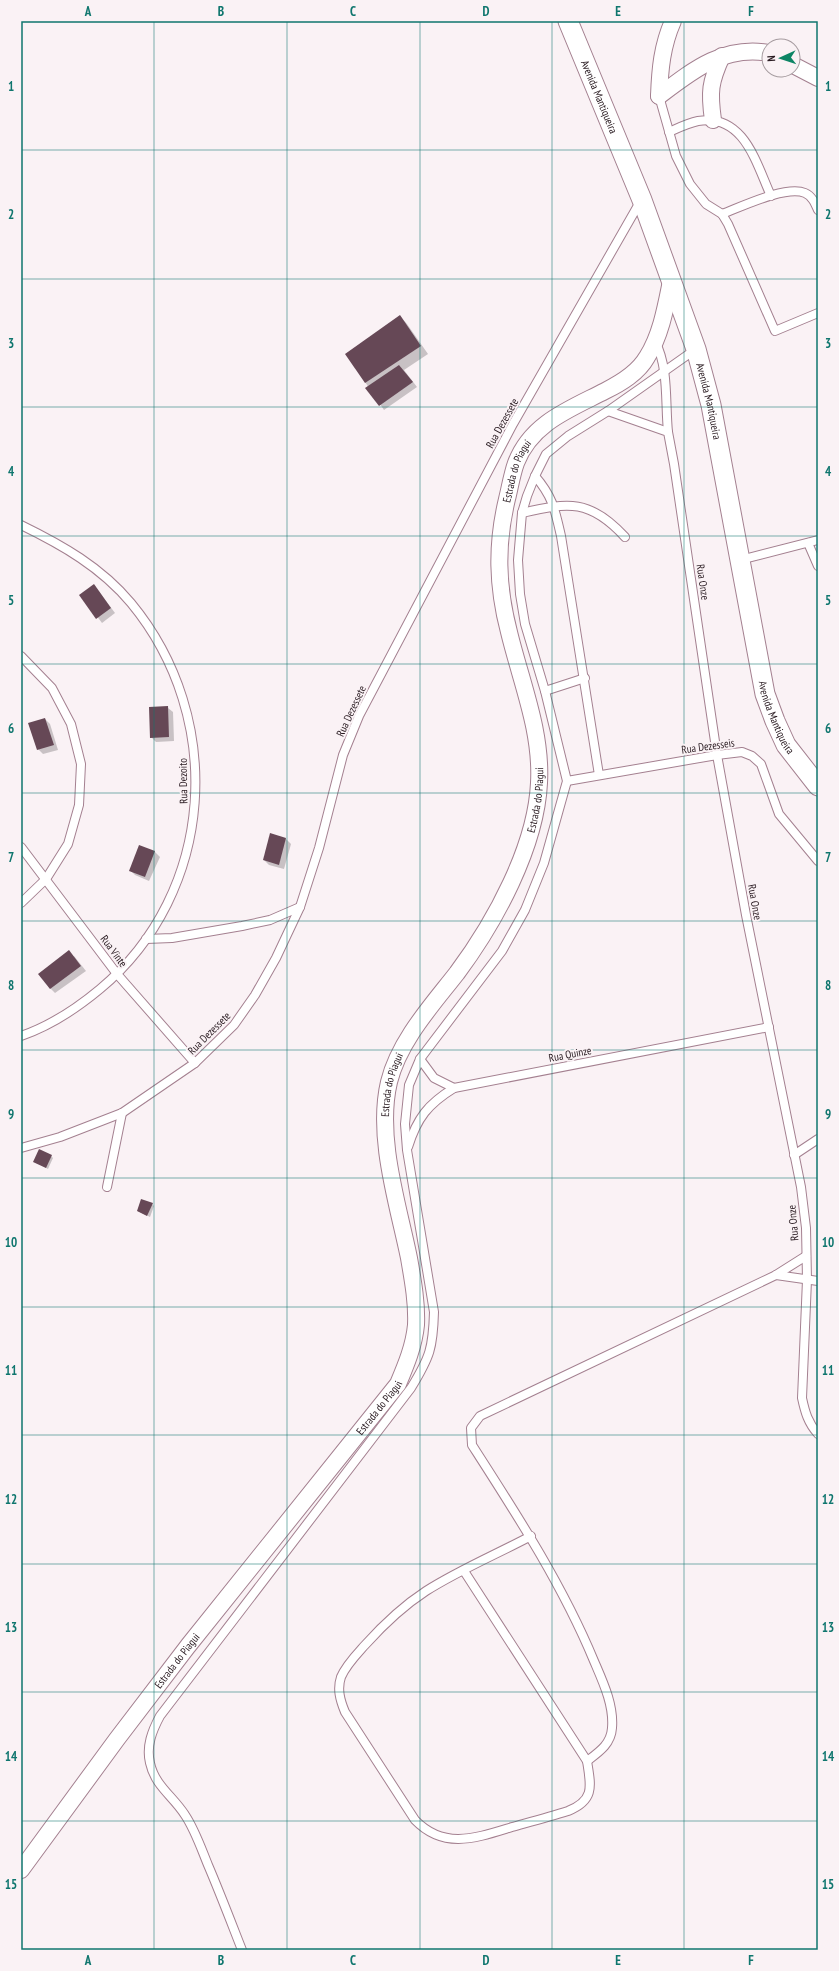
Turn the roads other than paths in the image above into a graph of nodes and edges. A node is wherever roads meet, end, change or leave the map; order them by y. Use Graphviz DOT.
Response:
graph roads {
  1 [pos="568,21"];
  2 [pos="672,21"];
  3 [pos="761,52"];
  4 [pos="722,56"];
  5 [pos="801,70"];
  6 [pos="818,78"];
  7 [pos="659,96"];
  8 [pos="713,120"];
  9 [pos="669,132"];
  10 [pos="771,196"];
  11 [pos="642,200"];
  12 [pos="818,210"];
  13 [pos="722,214"];
  14 [pos="671,281"];
  15 [pos="818,313"];
  16 [pos="655,340"];
  17 [pos="696,349"];
  18 [pos="664,372"];
  19 [pos="608,411"];
  20 [pos="668,432"];
  21 [pos="535,476"];
  22 [pos="554,506"];
  23 [pos="522,513"];
  24 [pos="21,525"];
  25 [pos="625,537"];
  26 [pos="818,540"];
  27 [pos="808,543"];
  28 [pos="740,560"];
  29 [pos="818,566"];
  30 [pos="21,656"];
  31 [pos="585,678"];
  32 [pos="545,691"];
  33 [pos="717,754"];
  34 [pos="599,775"];
  35 [pos="567,781"];
  36 [pos="818,786"];
  37 [pos="21,847"];
  38 [pos="818,860"];
  39 [pos="46,879"];
  40 [pos="21,903"];
  41 [pos="300,907"];
  42 [pos="146,939"];
  43 [pos="117,974"];
  44 [pos="769,1027"];
  45 [pos="21,1036"];
  46 [pos="420,1059"];
  47 [pos="195,1063"];
  48 [pos="454,1088"];
  49 [pos="122,1114"];
  50 [pos="818,1139"];
  51 [pos="21,1148"];
  52 [pos="407,1150"];
  53 [pos="794,1155"];
  54 [pos="107,1187"];
  55 [pos="806,1256"];
  56 [pos="776,1275"];
  57 [pos="807,1280"];
  58 [pos="818,1281"];
  59 [pos="818,1434"];
  60 [pos="531,1536"];
  61 [pos="464,1571"];
  62 [pos="587,1761"];
  63 [pos="21,1870"];
  64 [pos="242,1950"];
  1 -- 11 [label="street, Avenida Mantiqueira"];
  2 -- 7 [label="street"];
  3 -- 4 [label="street"];
  4 -- 7 [label="street"];
  4 -- 8 [label="street"];
  5 -- 6 [label="street"];
  7 -- 9 [label="lane"];
  8 -- 9 [label="lane"];
  8 -- 10 [label="lane"];
  9 -- 13 [label="lane"];
  10 -- 12 [label="lane"];
  10 -- 13 [label="lane"];
  11 -- 14 [label="street, Avenida Mantiqueira"];
  11 -- 41 [label="lane, Rua Dezessete"];
  13 -- 15 [label="lane"];
  14 -- 16 [label="street, Estrada do Piagui"];
  14 -- 17 [label="street, Avenida Mantiqueira"];
  16 -- 18 [label="lane, Rua Onze"];
  16 -- 63 [label="street, Estrada do Piagui"];
  17 -- 18 [label="lane"];
  17 -- 28 [label="street, Avenida Mantiqueira"];
  18 -- 19 [label="lane"];
  18 -- 20 [label="lane, Rua Onze"];
  19 -- 20 [label="lane"];
  19 -- 21 [label="lane"];
  20 -- 33 [label="lane, Rua Onze"];
  21 -- 22 [label="lane"];
  21 -- 23 [label="lane"];
  22 -- 23 [label="lane"];
  22 -- 25 [label="lane"];
  22 -- 31 [label="lane"];
  23 -- 32 [label="lane"];
  24 -- 42 [label="lane, Rua Dezoito"];
  26 -- 27 [label="lane"];
  27 -- 28 [label="lane"];
  27 -- 29 [label="lane"];
  28 -- 36 [label="street, Avenida Mantiqueira"];
  30 -- 39 [label="lane"];
  31 -- 32 [label="lane"];
  31 -- 34 [label="lane"];
  32 -- 35 [label="lane"];
  33 -- 34 [label="lane, Rua Dezesseis"];
  33 -- 38 [label="lane, Rua Dezesseis"];
  33 -- 44 [label="lane, Rua Onze"];
  34 -- 35 [label="lane, Rua Dezesseis"];
  35 -- 46 [label="lane"];
  37 -- 39 [label="lane, Rua Vinte"];
  39 -- 40 [label="lane"];
  39 -- 43 [label="lane, Rua Vinte"];
  41 -- 42 [label="lane"];
  41 -- 47 [label="lane, Rua Dezessete"];
  42 -- 43 [label="lane, Rua Dezoito"];
  43 -- 45 [label="lane, Rua Dezoito"];
  43 -- 47 [label="lane, Rua Vinte"];
  44 -- 48 [label="lane, Rua Quinze"];
  44 -- 53 [label="lane, Rua Onze"];
  46 -- 48 [label="lane"];
  46 -- 52 [label="lane"];
  47 -- 49 [label="lane, Rua Dezessete"];
  48 -- 52 [label="lane, Rua Quinze"];
  49 -- 51 [label="lane, Rua Dezessete"];
  49 -- 54 [label="lane"];
  50 -- 53 [label="lane"];
  52 -- 64 [label="lane"];
  53 -- 55 [label="lane, Rua Onze"];
  55 -- 56 [label="lane"];
  55 -- 57 [label="lane, Rua Onze"];
  56 -- 57 [label="lane"];
  56 -- 60 [label="lane"];
  57 -- 58 [label="lane"];
  57 -- 59 [label="lane, Rua Onze"];
  60 -- 61 [label="lane"];
  60 -- 62 [label="lane"];
  61 -- 62 [label="lane"];
  61 -- 62 [label="lane"];
}
